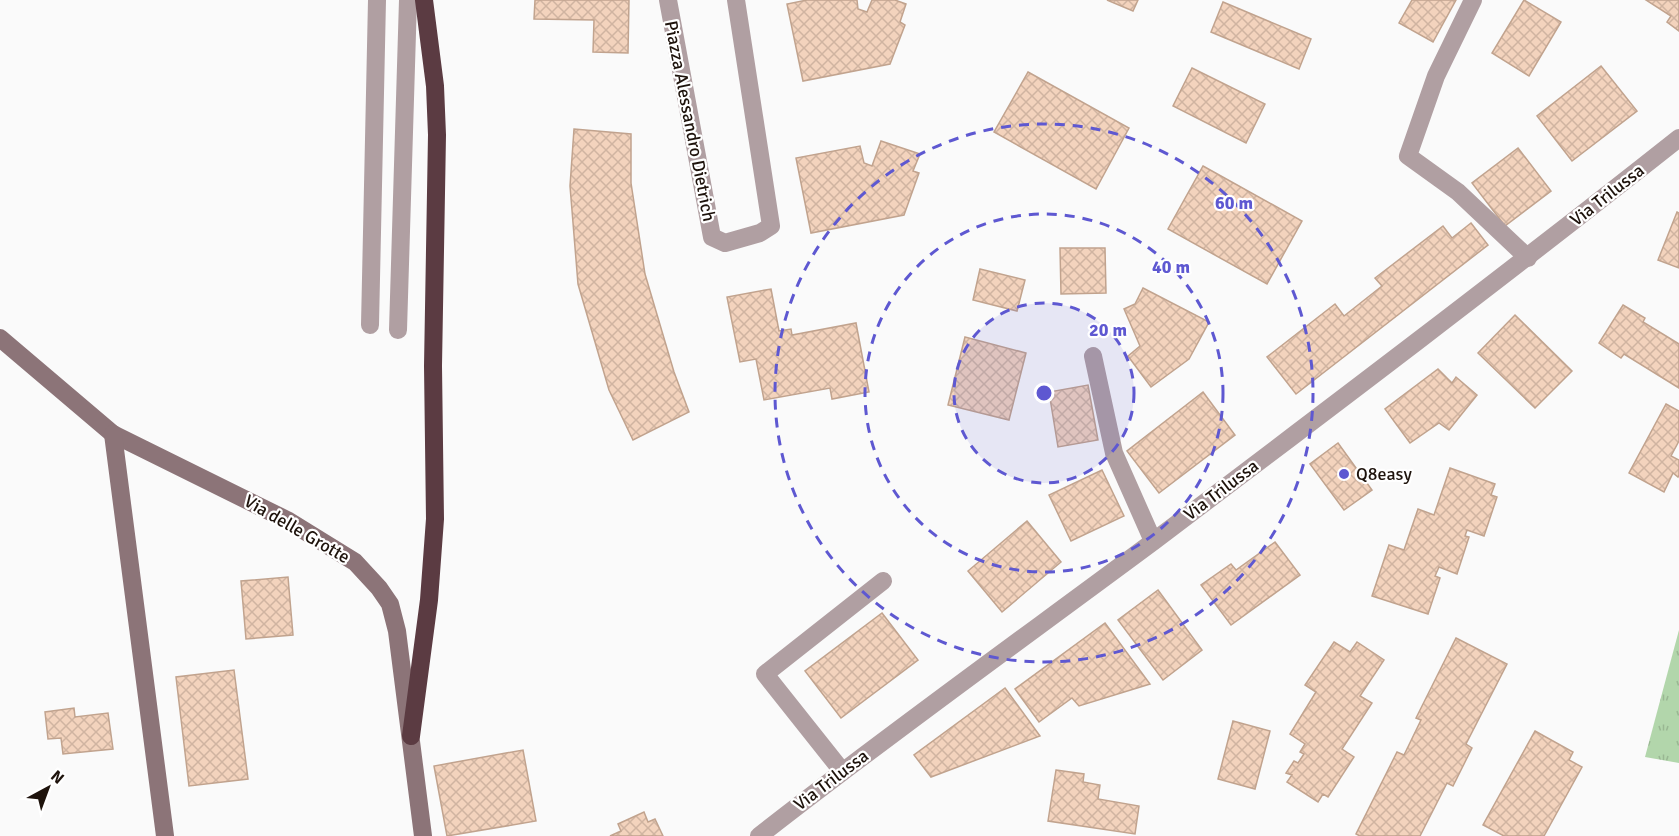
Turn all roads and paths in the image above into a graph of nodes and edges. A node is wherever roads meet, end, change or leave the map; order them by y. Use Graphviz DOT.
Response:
graph roads {
  1 [pos="377,0"];
  2 [pos="408,0"];
  3 [pos="424,0"];
  4 [pos="668,0"];
  5 [pos="736,0"];
  6 [pos="1473,0"];
  7 [pos="1679,138"];
  8 [pos="1528,258"];
  9 [pos="370,325"];
  10 [pos="398,330"];
  11 [pos="0,338"];
  12 [pos="1094,356"];
  13 [pos="113,434"];
  14 [pos="1153,541"];
  15 [pos="883,581"];
  16 [pos="411,736"];
  17 [pos="842,771"];
  18 [pos="165,836"];
  19 [pos="423,836"];
  20 [pos="759,836"];
  1 -- 9 [label="street"];
  2 -- 10 [label="street"];
  3 -- 16 [label="highway"];
  4 -- 5 [label="street, Piazza Alessandro Dietrich"];
  6 -- 8 [label="street"];
  7 -- 8 [label="street, Via Trilussa"];
  8 -- 14 [label="street, Via Trilussa"];
  11 -- 13 [label="street, Via delle Grotte"];
  12 -- 14 [label="street"];
  13 -- 16 [label="street, Via delle Grotte"];
  13 -- 18 [label="street"];
  14 -- 17 [label="street, Via Trilussa"];
  15 -- 17 [label="street"];
  16 -- 19 [label="street, Via delle Grotte"];
  17 -- 20 [label="street, Via Trilussa"];
}
